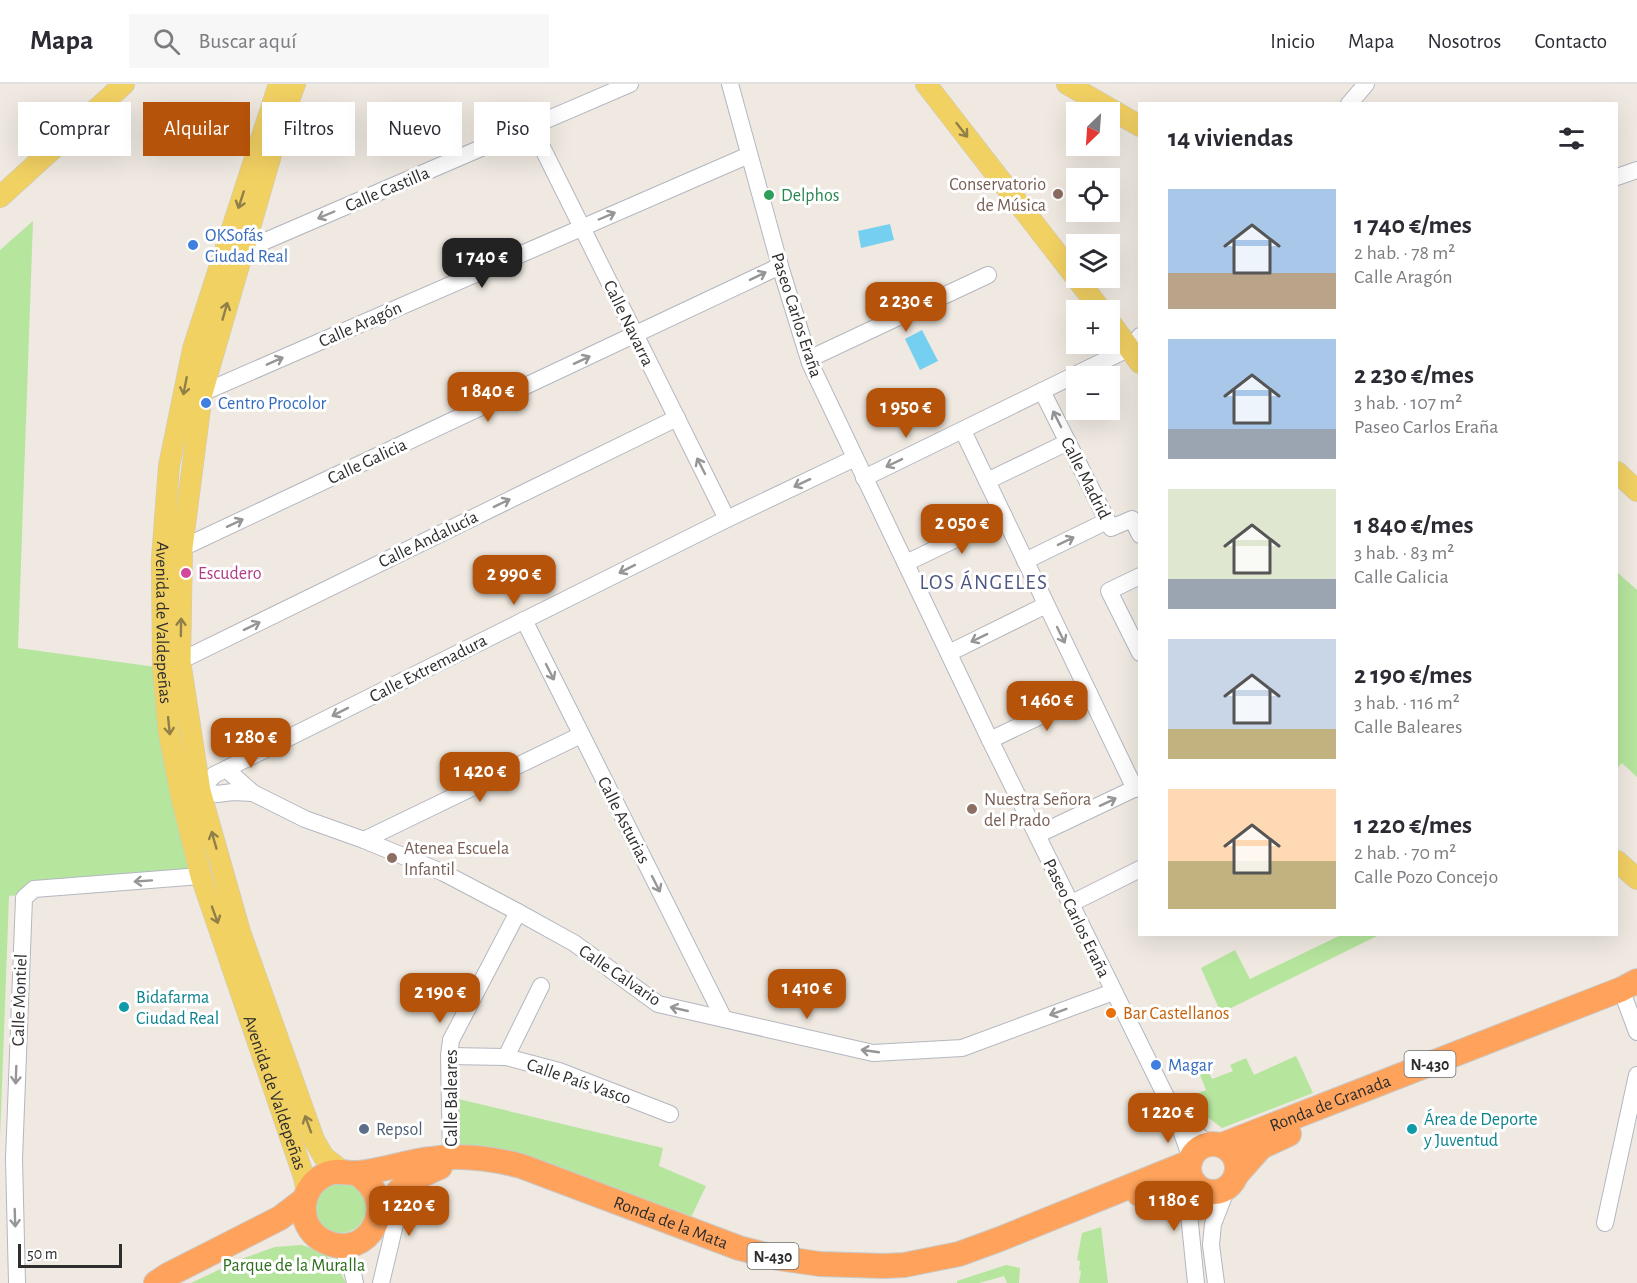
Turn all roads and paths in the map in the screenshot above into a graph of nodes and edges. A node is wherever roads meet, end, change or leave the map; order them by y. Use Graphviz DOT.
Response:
graph roads {
  1 [pos="105,84"];
  2 [pos="124,84"];
  3 [pos="279,84"];
  4 [pos="295,84"];
  5 [pos="630,84"];
  6 [pos="730,84"];
  7 [pos="926,84"];
  8 [pos="1066,84"];
  9 [pos="1366,84"];
  10 [pos="1351,102"];
  11 [pos="550,119"];
  12 [pos="1138,125"];
  13 [pos="474,152"];
  14 [pos="749,155"];
  15 [pos="546,156"];
  16 [pos="1637,170"];
  17 [pos="1618,177"];
  18 [pos="0,180"];
  19 [pos="0,197"];
  20 [pos="582,227"];
  21 [pos="242,251"];
  22 [pos="780,266"];
  23 [pos="988,275"];
  24 [pos="1093,300"];
  25 [pos="1120,332"];
  26 [pos="635,335"];
  27 [pos="1137,349"];
  28 [pos="808,359"];
  29 [pos="1042,391"];
  30 [pos="202,393"];
  31 [pos="676,418"];
  32 [pos="963,431"];
  33 [pos="1068,442"];
  34 [pos="855,458"];
  35 [pos="1618,473"];
  36 [pos="864,478"];
  37 [pos="987,481"];
  38 [pos="1637,491"];
  39 [pos="1004,516"];
  40 [pos="727,519"];
  41 [pos="1107,521"];
  42 [pos="1138,532"];
  43 [pos="182,548"];
  44 [pos="1025,561"];
  45 [pos="906,563"];
  46 [pos="1138,577"];
  47 [pos="1046,605"];
  48 [pos="524,620"];
  49 [pos="1138,649"];
  50 [pos="949,653"];
  51 [pos="180,660"];
  52 [pos="1089,693"];
  53 [pos="582,735"];
  54 [pos="990,740"];
  55 [pos="226,769"];
  56 [pos="1137,788"];
  57 [pos="190,793"];
  58 [pos="253,793"];
  59 [pos="1037,835"];
  60 [pos="364,840"];
  61 [pos="1618,862"];
  62 [pos="1138,870"];
  63 [pos="201,876"];
  64 [pos="1637,879"];
  65 [pos="1070,904"];
  66 [pos="518,912"];
  67 [pos="541,986"];
  68 [pos="1633,990"];
  69 [pos="1113,992"];
  70 [pos="724,1019"];
  71 [pos="1637,1032"];
  72 [pos="449,1056"];
  73 [pos="506,1057"];
  74 [pos="1637,1075"];
  75 [pos="670,1114"];
  76 [pos="451,1157"];
  77 [pos="7,1158"];
  78 [pos="1200,1162"];
  79 [pos="349,1172"];
  80 [pos="1232,1181"];
  81 [pos="407,1182"];
  82 [pos="306,1196"];
  83 [pos="377,1219"];
  84 [pos="1605,1223"];
  85 [pos="314,1234"];
  86 [pos="336,1245"];
  87 [pos="17,1283"];
  88 [pos="156,1283"];
  89 [pos="177,1283"];
  90 [pos="355,1283"];
  91 [pos="376,1283"];
  92 [pos="381,1283"];
  93 [pos="1196,1283"];
  94 [pos="1216,1283"];
  1 -- 18 [label="main road"];
  2 -- 19 [label="main road"];
  3 -- 57 [label="main road, Avenida de Valdepeñas, one-way"];
  4 -- 21 [label="main road, Avenida de Valdepeñas"];
  5 -- 11 [label="street, Calle Castilla"];
  6 -- 14 [label="street, Paseo Carlos Eraña"];
  7 -- 24 [label="main road, one-way"];
  8 -- 12 [label="main road"];
  9 -- 10 [label="street"];
  13 -- 21 [label="street, Calle Castilla, one-way"];
  20 -- 14 [label="street, Calle Aragón, one-way"];
  14 -- 22 [label="street, Paseo Carlos Eraña"];
  15 -- 20 [label="street, Calle Navarra"];
  16 -- 17 [label="street"];
  20 -- 26 [label="street, Calle Navarra"];
  30 -- 20 [label="street, Calle Aragón, one-way"];
  30 -- 21 [label="main road, Avenida de Valdepeñas, one-way"];
  26 -- 22 [label="street, Calle Galicia, one-way"];
  22 -- 28 [label="street, Paseo Carlos Eraña"];
  23 -- 28 [label="street"];
  25 -- 27 [label="main road"];
  26 -- 31 [label="street, Calle Navarra"];
  43 -- 26 [label="street, Calle Galicia, one-way"];
  27 -- 29 [label="street"];
  28 -- 34 [label="street, Paseo Carlos Eraña"];
  29 -- 32 [label="street"];
  33 -- 29 [label="street, Calle Madrid, one-way"];
  30 -- 43 [label="main road, Avenida de Valdepeñas"];
  40 -- 31 [label="street, Calle Navarra, one-way"];
  51 -- 31 [label="street, Calle Andalucía, one-way"];
  32 -- 36 [label="street, one-way"];
  32 -- 37 [label="street"];
  33 -- 37 [label="street"];
  33 -- 41 [label="street, Calle Madrid"];
  34 -- 36 [label="street, Paseo Carlos Eraña"];
  34 -- 40 [label="street, Calle Extremadura, one-way"];
  35 -- 38 [label="main road"];
  36 -- 45 [label="street, Paseo Carlos Eraña"];
  37 -- 39 [label="street"];
  39 -- 44 [label="street"];
  39 -- 45 [label="street"];
  40 -- 48 [label="street, Calle Extremadura, one-way"];
  41 -- 42 [label="street, Calle Madrid"];
  44 -- 41 [label="street, one-way"];
  51 -- 43 [label="main road, Avenida de Valdepeñas, one-way"];
  44 -- 47 [label="street"];
  45 -- 50 [label="street, Paseo Carlos Eraña"];
  46 -- 49 [label="street"];
  47 -- 50 [label="street, one-way"];
  47 -- 52 [label="street, one-way"];
  48 -- 53 [label="street, Calle Asturias, one-way"];
  48 -- 55 [label="street, Calle Extremadura, one-way"];
  50 -- 54 [label="street, Paseo Carlos Eraña"];
  51 -- 57 [label="main road, Avenida de Valdepeñas"];
  52 -- 54 [label="street"];
  52 -- 56 [label="street"];
  53 -- 60 [label="street"];
  53 -- 70 [label="street, Calle Asturias, one-way"];
  54 -- 59 [label="street, Paseo Carlos Eraña"];
  55 -- 57 [label="street, Calle Extremadura"];
  55 -- 58 [label="street, Calle Calvario"];
  59 -- 56 [label="street, one-way"];
  57 -- 58 [label="street, Calle Calvario"];
  57 -- 63 [label="main road, Avenida de Valdepeñas"];
  79 -- 57 [label="main road, Avenida de Valdepeñas, one-way"];
  58 -- 60 [label="street, Calle Calvario"];
  59 -- 65 [label="street, Paseo Carlos Eraña"];
  60 -- 66 [label="street, Calle Calvario"];
  61 -- 64 [label="main road"];
  62 -- 65 [label="street"];
  63 -- 77 [label="street, Calle Montiel, one-way"];
  63 -- 82 [label="main road, Avenida de Valdepeñas, one-way"];
  65 -- 69 [label="street, Paseo Carlos Eraña"];
  70 -- 66 [label="street, Calle Calvario, one-way"];
  66 -- 72 [label="street, Calle Baleares"];
  67 -- 73 [label="street"];
  68 -- 71 [label="street"];
  68 -- 78 [label="highway, Ronda de Granada / N-430"];
  68 -- 80 [label="highway, Ronda de Granada / N-430"];
  69 -- 70 [label="street, Calle Calvario, one-way"];
  69 -- 78 [label="street, Paseo Carlos Eraña"];
  72 -- 73 [label="street, Calle País Vasco"];
  72 -- 76 [label="street, Calle Baleares"];
  73 -- 75 [label="street, Calle País Vasco"];
  74 -- 84 [label="street"];
  76 -- 78 [label="highway, Ronda de la Mata / N-430"];
  76 -- 79 [label="highway, Ronda de la Mata / N-430"];
  77 -- 87 [label="street, Calle Montiel, one-way"];
  78 -- 80 [label="highway"];
  78 -- 80 [label="highway, N-430"];
  78 -- 81 [label="highway, Ronda de la Mata / N-430"];
  78 -- 93 [label="street"];
  79 -- 82 [label="highway, N-430"];
  79 -- 83 [label="highway"];
  80 -- 94 [label="street"];
  81 -- 83 [label="highway, Ronda de la Mata / N-430"];
  81 -- 92 [label="street"];
  82 -- 85 [label="highway"];
  82 -- 88 [label="highway, N-430"];
  83 -- 86 [label="highway, N-430"];
  83 -- 91 [label="street"];
  85 -- 86 [label="highway"];
  85 -- 89 [label="highway"];
  86 -- 90 [label="street"];
}
